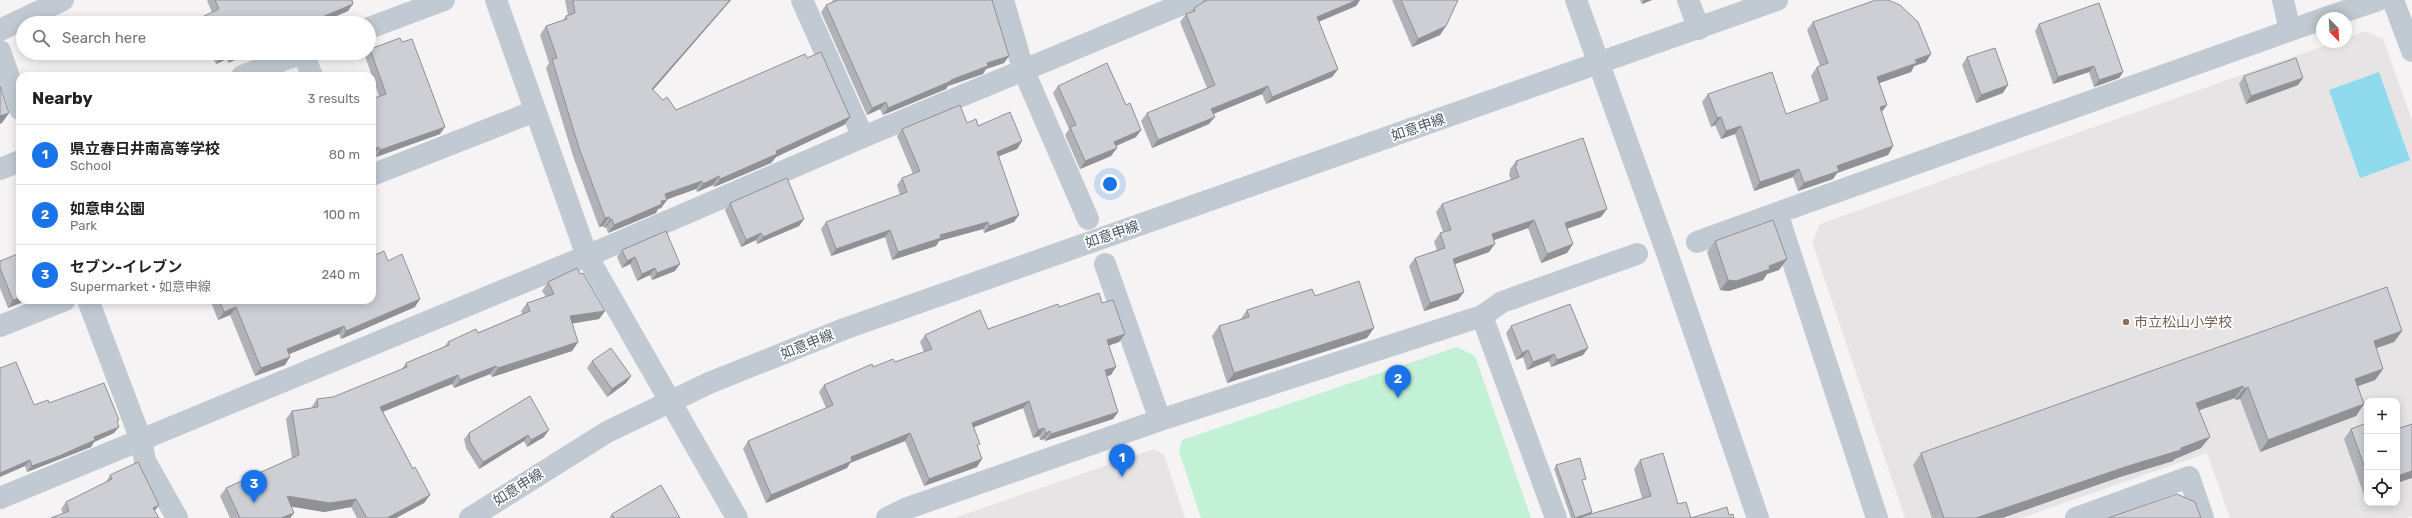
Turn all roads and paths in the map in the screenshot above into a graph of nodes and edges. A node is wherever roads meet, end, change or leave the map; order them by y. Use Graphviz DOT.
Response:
graph roads {
  1 [pos="63,0"];
  2 [pos="444,0"];
  3 [pos="496,0"];
  4 [pos="802,0"];
  5 [pos="1003,0"];
  6 [pos="1192,0"];
  7 [pos="1576,0"];
  8 [pos="1688,0"];
  9 [pos="1777,0"];
  10 [pos="2283,0"];
  11 [pos="2378,0"];
  12 [pos="2393,0"];
  13 [pos="2343,12"];
  14 [pos="29,16"];
  15 [pos="2316,21"];
  16 [pos="16,22"];
  17 [pos="376,25"];
  18 [pos="1699,29"];
  19 [pos="0,30"];
  20 [pos="2290,30"];
  21 [pos="0,51"];
  22 [pos="2412,51"];
  23 [pos="284,60"];
  24 [pos="305,60"];
  25 [pos="1598,64"];
  26 [pos="1023,69"];
  27 [pos="252,72"];
  28 [pos="310,72"];
  29 [pos="16,97"];
  30 [pos="535,111"];
  31 [pos="863,137"];
  32 [pos="16,163"];
  33 [pos="0,169"];
  34 [pos="376,173"];
  35 [pos="1777,213"];
  36 [pos="1088,219"];
  37 [pos="1697,242"];
  38 [pos="1637,254"];
  39 [pos="587,256"];
  40 [pos="1105,264"];
  41 [pos="55,304"];
  42 [pos="90,304"];
  43 [pos="1482,316"];
  44 [pos="0,326"];
  45 [pos="670,401"];
  46 [pos="1160,420"];
  47 [pos="141,440"];
  48 [pos="0,498"];
  49 [pos="177,518"];
  50 [pos="470,518"];
  51 [pos="737,518"];
  52 [pos="887,518"];
  53 [pos="1556,518"];
  54 [pos="1758,518"];
  55 [pos="1877,518"];
  56 [pos="2076,518"];
  57 [pos="2203,518"];
  1 -- 14 [label="street"];
  2 -- 17 [label="street"];
  3 -- 30 [label="street"];
  4 -- 31 [label="street"];
  5 -- 26 [label="street"];
  6 -- 26 [label="street"];
  7 -- 25 [label="street"];
  8 -- 18 [label="street"];
  9 -- 18 [label="street, 如意申線"];
  10 -- 20 [label="street"];
  11 -- 13 [label="street"];
  12 -- 22 [label="street"];
  15 -- 20 [label="street"];
  16 -- 19 [label="street"];
  18 -- 25 [label="street, 如意申線"];
  20 -- 35 [label="street"];
  21 -- 29 [label="street"];
  23 -- 27 [label="street"];
  24 -- 28 [label="street"];
  25 -- 45 [label="street, 如意申線"];
  25 -- 54 [label="street"];
  26 -- 31 [label="street"];
  26 -- 36 [label="street"];
  30 -- 34 [label="street"];
  30 -- 39 [label="street"];
  31 -- 39 [label="street"];
  32 -- 33 [label="street"];
  35 -- 37 [label="street"];
  35 -- 55 [label="street"];
  38 -- 43 [label="street"];
  39 -- 45 [label="street"];
  39 -- 47 [label="street"];
  40 -- 46 [label="street"];
  41 -- 44 [label="street"];
  42 -- 47 [label="street"];
  43 -- 46 [label="street"];
  43 -- 53 [label="street"];
  45 -- 50 [label="street, 如意申線"];
  45 -- 51 [label="street"];
  46 -- 52 [label="street"];
  47 -- 48 [label="street"];
  47 -- 49 [label="street"];
  56 -- 57 [label="street"];
}
